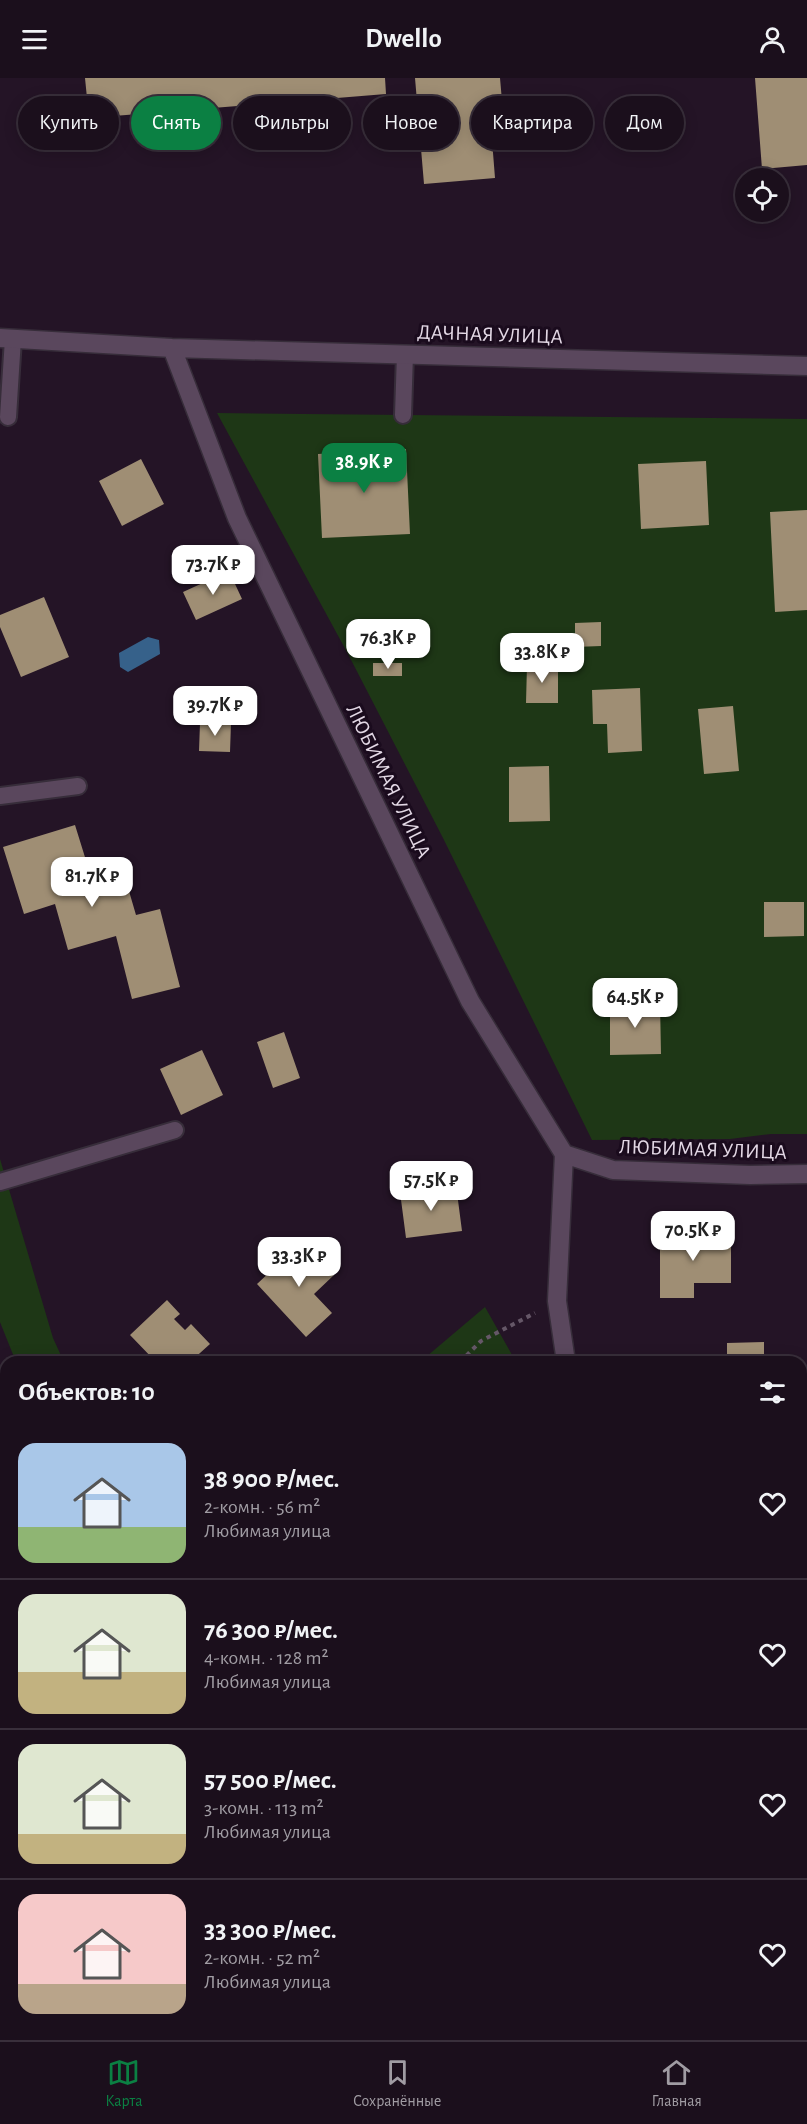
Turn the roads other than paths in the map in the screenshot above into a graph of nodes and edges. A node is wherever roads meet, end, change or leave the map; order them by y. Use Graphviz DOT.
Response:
graph roads {
  1 [pos="6,339"];
  2 [pos="172,348"];
  3 [pos="405,354"];
  4 [pos="807,366"];
  5 [pos="403,415"];
  6 [pos="8,417"];
  7 [pos="78,786"];
  8 [pos="0,796"];
  9 [pos="175,1130"];
  10 [pos="564,1154"];
  11 [pos="807,1174"];
  12 [pos="0,1182"];
  13 [pos="565,1356"];
  1 -- 2 [label="street, ДАЧНАЯ УЛИЦА"];
  1 -- 6 [label="lane"];
  2 -- 3 [label="street, ДАЧНАЯ УЛИЦА"];
  2 -- 10 [label="street, ЛЮБИМАЯ УЛИЦА"];
  3 -- 4 [label="street, ДАЧНАЯ УЛИЦА"];
  3 -- 5 [label="lane"];
  7 -- 8 [label="lane"];
  9 -- 12 [label="lane"];
  10 -- 11 [label="street, ЛЮБИМАЯ УЛИЦА"];
  10 -- 13 [label="street"];
}
